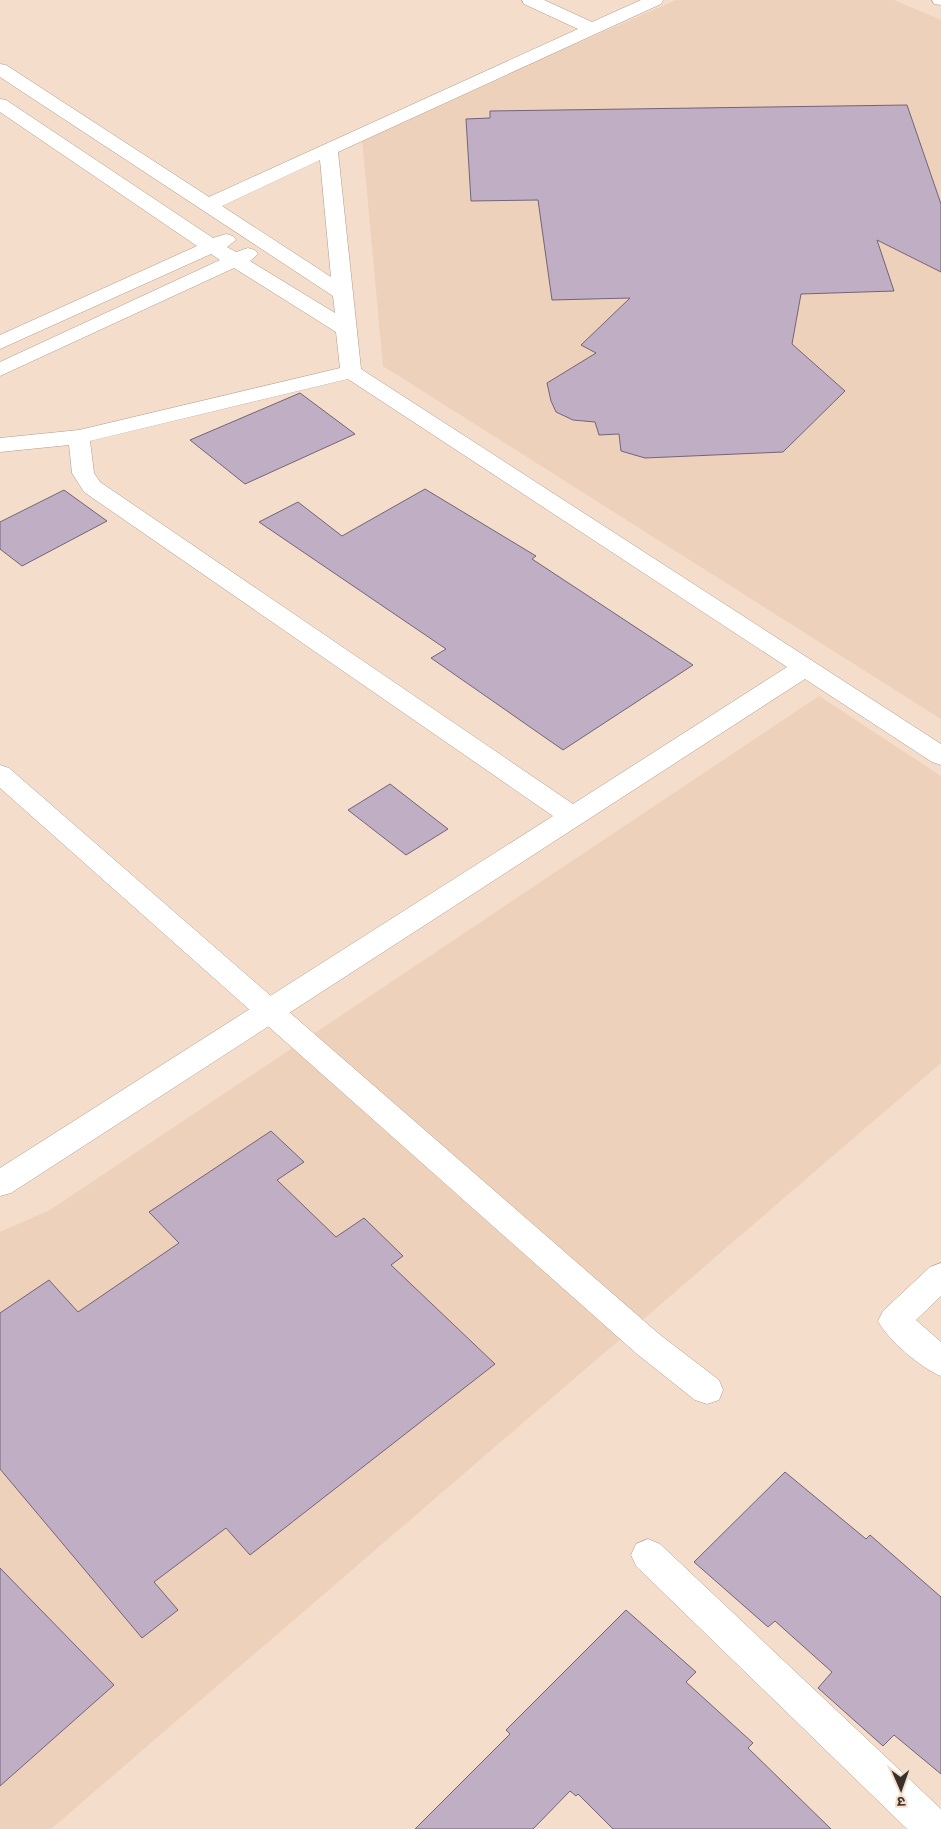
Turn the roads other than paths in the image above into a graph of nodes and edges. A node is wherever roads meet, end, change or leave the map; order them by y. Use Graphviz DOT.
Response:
graph roads {
  1 [pos="530,0"];
  2 [pos="655,0"];
  3 [pos="592,29"];
  4 [pos="0,69"];
  5 [pos="0,104"];
  6 [pos="328,150"];
  7 [pos="207,205"];
  8 [pos="246,230"];
  9 [pos="268,244"];
  10 [pos="212,246"];
  11 [pos="235,260"];
  12 [pos="342,293"];
  13 [pos="346,329"];
  14 [pos="0,343"];
  15 [pos="0,370"];
  16 [pos="351,372"];
  17 [pos="79,437"];
  18 [pos="0,445"];
  19 [pos="804,668"];
  20 [pos="941,756"];
  21 [pos="0,774"];
  22 [pos="573,818"];
  23 [pos="271,1011"];
  24 [pos="0,1184"];
  25 [pos="941,1276"];
  26 [pos="941,1362"];
  27 [pos="707,1390"];
  28 [pos="648,1555"];
  29 [pos="934,1829"];
  1 -- 3 [label="street"];
  2 -- 3 [label="street"];
  3 -- 6 [label="street"];
  4 -- 7 [label="street"];
  5 -- 10 [label="street"];
  6 -- 7 [label="street"];
  6 -- 12 [label="street"];
  7 -- 8 [label="street"];
  8 -- 9 [label="street"];
  8 -- 10 [label="street"];
  9 -- 11 [label="street"];
  9 -- 12 [label="street"];
  10 -- 11 [label="street"];
  10 -- 14 [label="street"];
  11 -- 13 [label="street"];
  11 -- 15 [label="street"];
  12 -- 13 [label="street"];
  13 -- 16 [label="street"];
  16 -- 17 [label="street"];
  16 -- 19 [label="street"];
  17 -- 18 [label="street"];
  17 -- 22 [label="street"];
  19 -- 20 [label="street"];
  19 -- 22 [label="street"];
  21 -- 23 [label="street"];
  22 -- 23 [label="street"];
  23 -- 24 [label="street"];
  23 -- 27 [label="street"];
  25 -- 26 [label="street"];
  28 -- 29 [label="street"];
}
